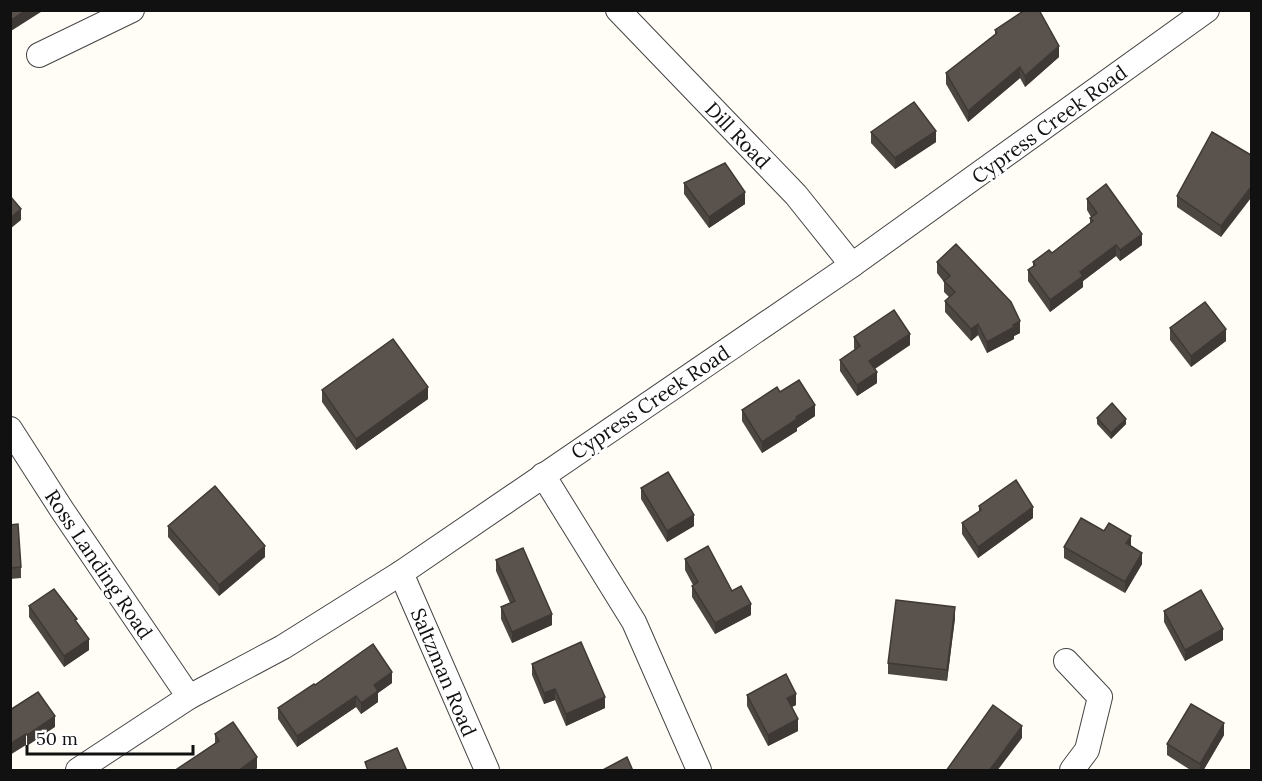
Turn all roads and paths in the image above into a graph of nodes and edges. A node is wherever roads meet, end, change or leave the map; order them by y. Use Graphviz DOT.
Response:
graph roads {
  1 [pos="132,10"];
  2 [pos="618,10"];
  3 [pos="1208,10"];
  4 [pos="39,55"];
  5 [pos="852,265"];
  6 [pos="10,429"];
  7 [pos="543,475"];
  8 [pos="401,573"];
  9 [pos="1066,661"];
  10 [pos="189,697"];
  11 [pos="78,771"];
  12 [pos="487,771"];
  13 [pos="699,771"];
  14 [pos="1072,771"];
  1 -- 4 [label="street"];
  2 -- 5 [label="street, Dill Road"];
  3 -- 5 [label="street, Cypress Creek Road"];
  5 -- 7 [label="street, Cypress Creek Road"];
  6 -- 10 [label="street, Ross Landing Road"];
  7 -- 8 [label="street, Cypress Creek Road"];
  7 -- 13 [label="street"];
  8 -- 10 [label="street, Cypress Creek Road"];
  8 -- 12 [label="street, Saltzman Road"];
  9 -- 14 [label="street"];
  10 -- 11 [label="street, Cypress Creek Road"];
}
